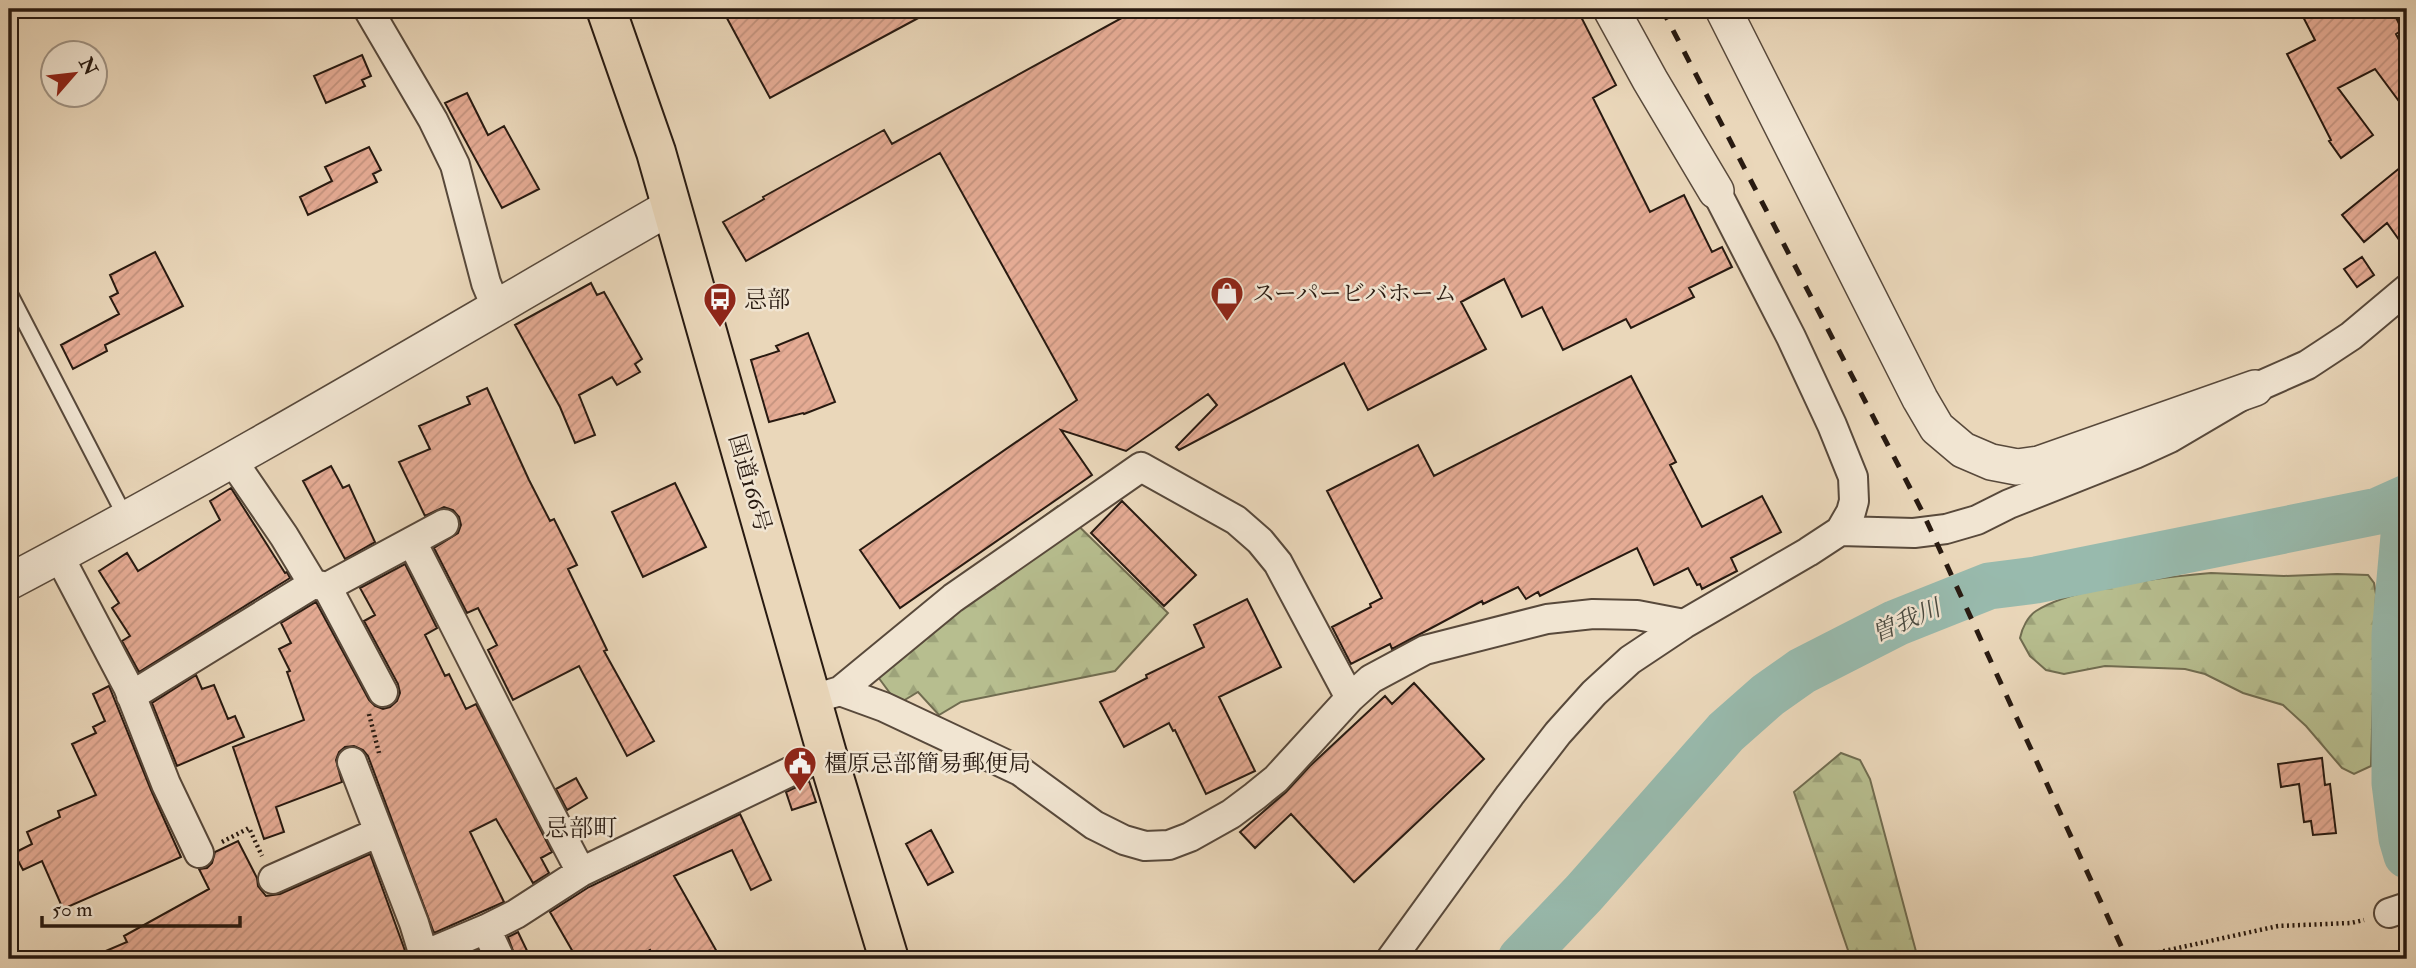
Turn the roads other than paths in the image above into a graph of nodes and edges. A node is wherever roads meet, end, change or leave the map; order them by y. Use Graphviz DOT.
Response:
graph roads {
  1 [pos="368,9"];
  2 [pos="606,9"];
  3 [pos="1611,9"];
  4 [pos="1723,9"];
  5 [pos="1716,191"];
  6 [pos="670,206"];
  7 [pos="2407,289"];
  8 [pos="9,292"];
  9 [pos="496,307"];
  10 [pos="2255,388"];
  11 [pos="232,460"];
  12 [pos="127,520"];
  13 [pos="444,524"];
  14 [pos="1840,531"];
  15 [pos="412,542"];
  16 [pos="59,556"];
  17 [pos="9,582"];
  18 [pos="320,585"];
  19 [pos="1684,624"];
  20 [pos="383,692"];
  21 [pos="827,695"];
  22 [pos="131,696"];
  23 [pos="1350,698"];
  24 [pos="827,754"];
  25 [pos="352,762"];
  26 [pos="379,832"];
  27 [pos="199,853"];
  28 [pos="581,872"];
  29 [pos="273,879"];
  30 [pos="486,929"];
  31 [pos="424,957"];
  32 [pos="500,959"];
  33 [pos="889,959"];
  34 [pos="1391,959"];
  1 -- 9 [label="street"];
  2 -- 6 [label="highway, 国道166号"];
  3 -- 5 [label="street"];
  4 -- 10 [label="street"];
  5 -- 14 [label="street"];
  6 -- 9 [label="street"];
  6 -- 21 [label="highway, 国道166号"];
  7 -- 10 [label="street"];
  8 -- 12 [label="lane"];
  9 -- 11 [label="street"];
  10 -- 14 [label="street"];
  11 -- 12 [label="street"];
  11 -- 18 [label="street"];
  12 -- 16 [label="street"];
  13 -- 15 [label="street"];
  14 -- 19 [label="street"];
  15 -- 18 [label="street"];
  15 -- 28 [label="street"];
  16 -- 17 [label="street"];
  16 -- 22 [label="street"];
  18 -- 20 [label="street"];
  18 -- 22 [label="street"];
  19 -- 23 [label="street"];
  19 -- 34 [label="street"];
  21 -- 23 [label="street"];
  21 -- 23 [label="street"];
  21 -- 24 [label="highway, 国道166号"];
  22 -- 27 [label="street"];
  24 -- 28 [label="street"];
  24 -- 33 [label="highway, 国道166号"];
  25 -- 26 [label="street"];
  26 -- 29 [label="street"];
  26 -- 31 [label="street"];
  28 -- 30 [label="street"];
  30 -- 31 [label="street"];
  30 -- 32 [label="street"];
}
